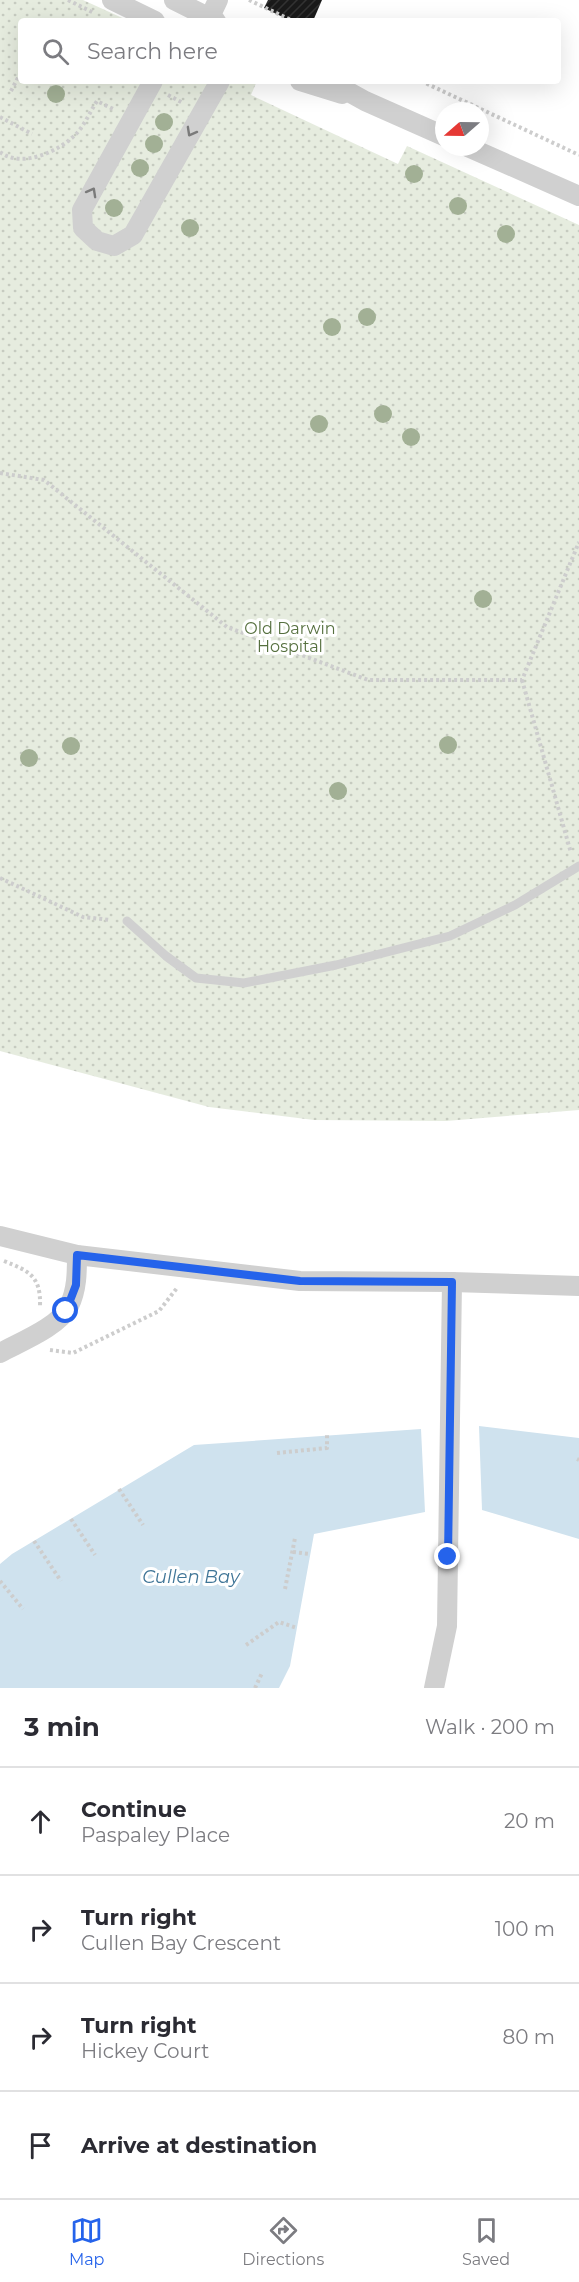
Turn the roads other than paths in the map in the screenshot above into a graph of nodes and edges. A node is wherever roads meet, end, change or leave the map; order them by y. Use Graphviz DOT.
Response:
graph roads {
  1 [pos="174,0"];
  2 [pos="218,0"];
  3 [pos="107,8"];
  4 [pos="145,18"];
  5 [pos="207,18"];
  6 [pos="212,18"];
  7 [pos="151,84"];
  8 [pos="218,84"];
  9 [pos="310,84"];
  10 [pos="334,84"];
  11 [pos="365,101"];
  12 [pos="435,132"];
  13 [pos="488,156"];
  14 [pos="579,196"];
  15 [pos="577,868"];
  16 [pos="127,921"];
  17 [pos="0,1236"];
  18 [pos="77,1255"];
  19 [pos="452,1282"];
  20 [pos="579,1286"];
  21 [pos="0,1353"];
  22 [pos="434,1688"];
  1 -- 5 [label="street"];
  2 -- 6 [label="street"];
  3 -- 4 [label="street"];
  8 -- 7 [label="street, one-way"];
  9 -- 11 [label="street"];
  10 -- 11 [label="street"];
  11 -- 12 [label="street"];
  13 -- 14 [label="street"];
  15 -- 16 [label="lane"];
  17 -- 18 [label="street"];
  18 -- 19 [label="street"];
  18 -- 21 [label="street"];
  19 -- 20 [label="street"];
  19 -- 22 [label="street"];
}
